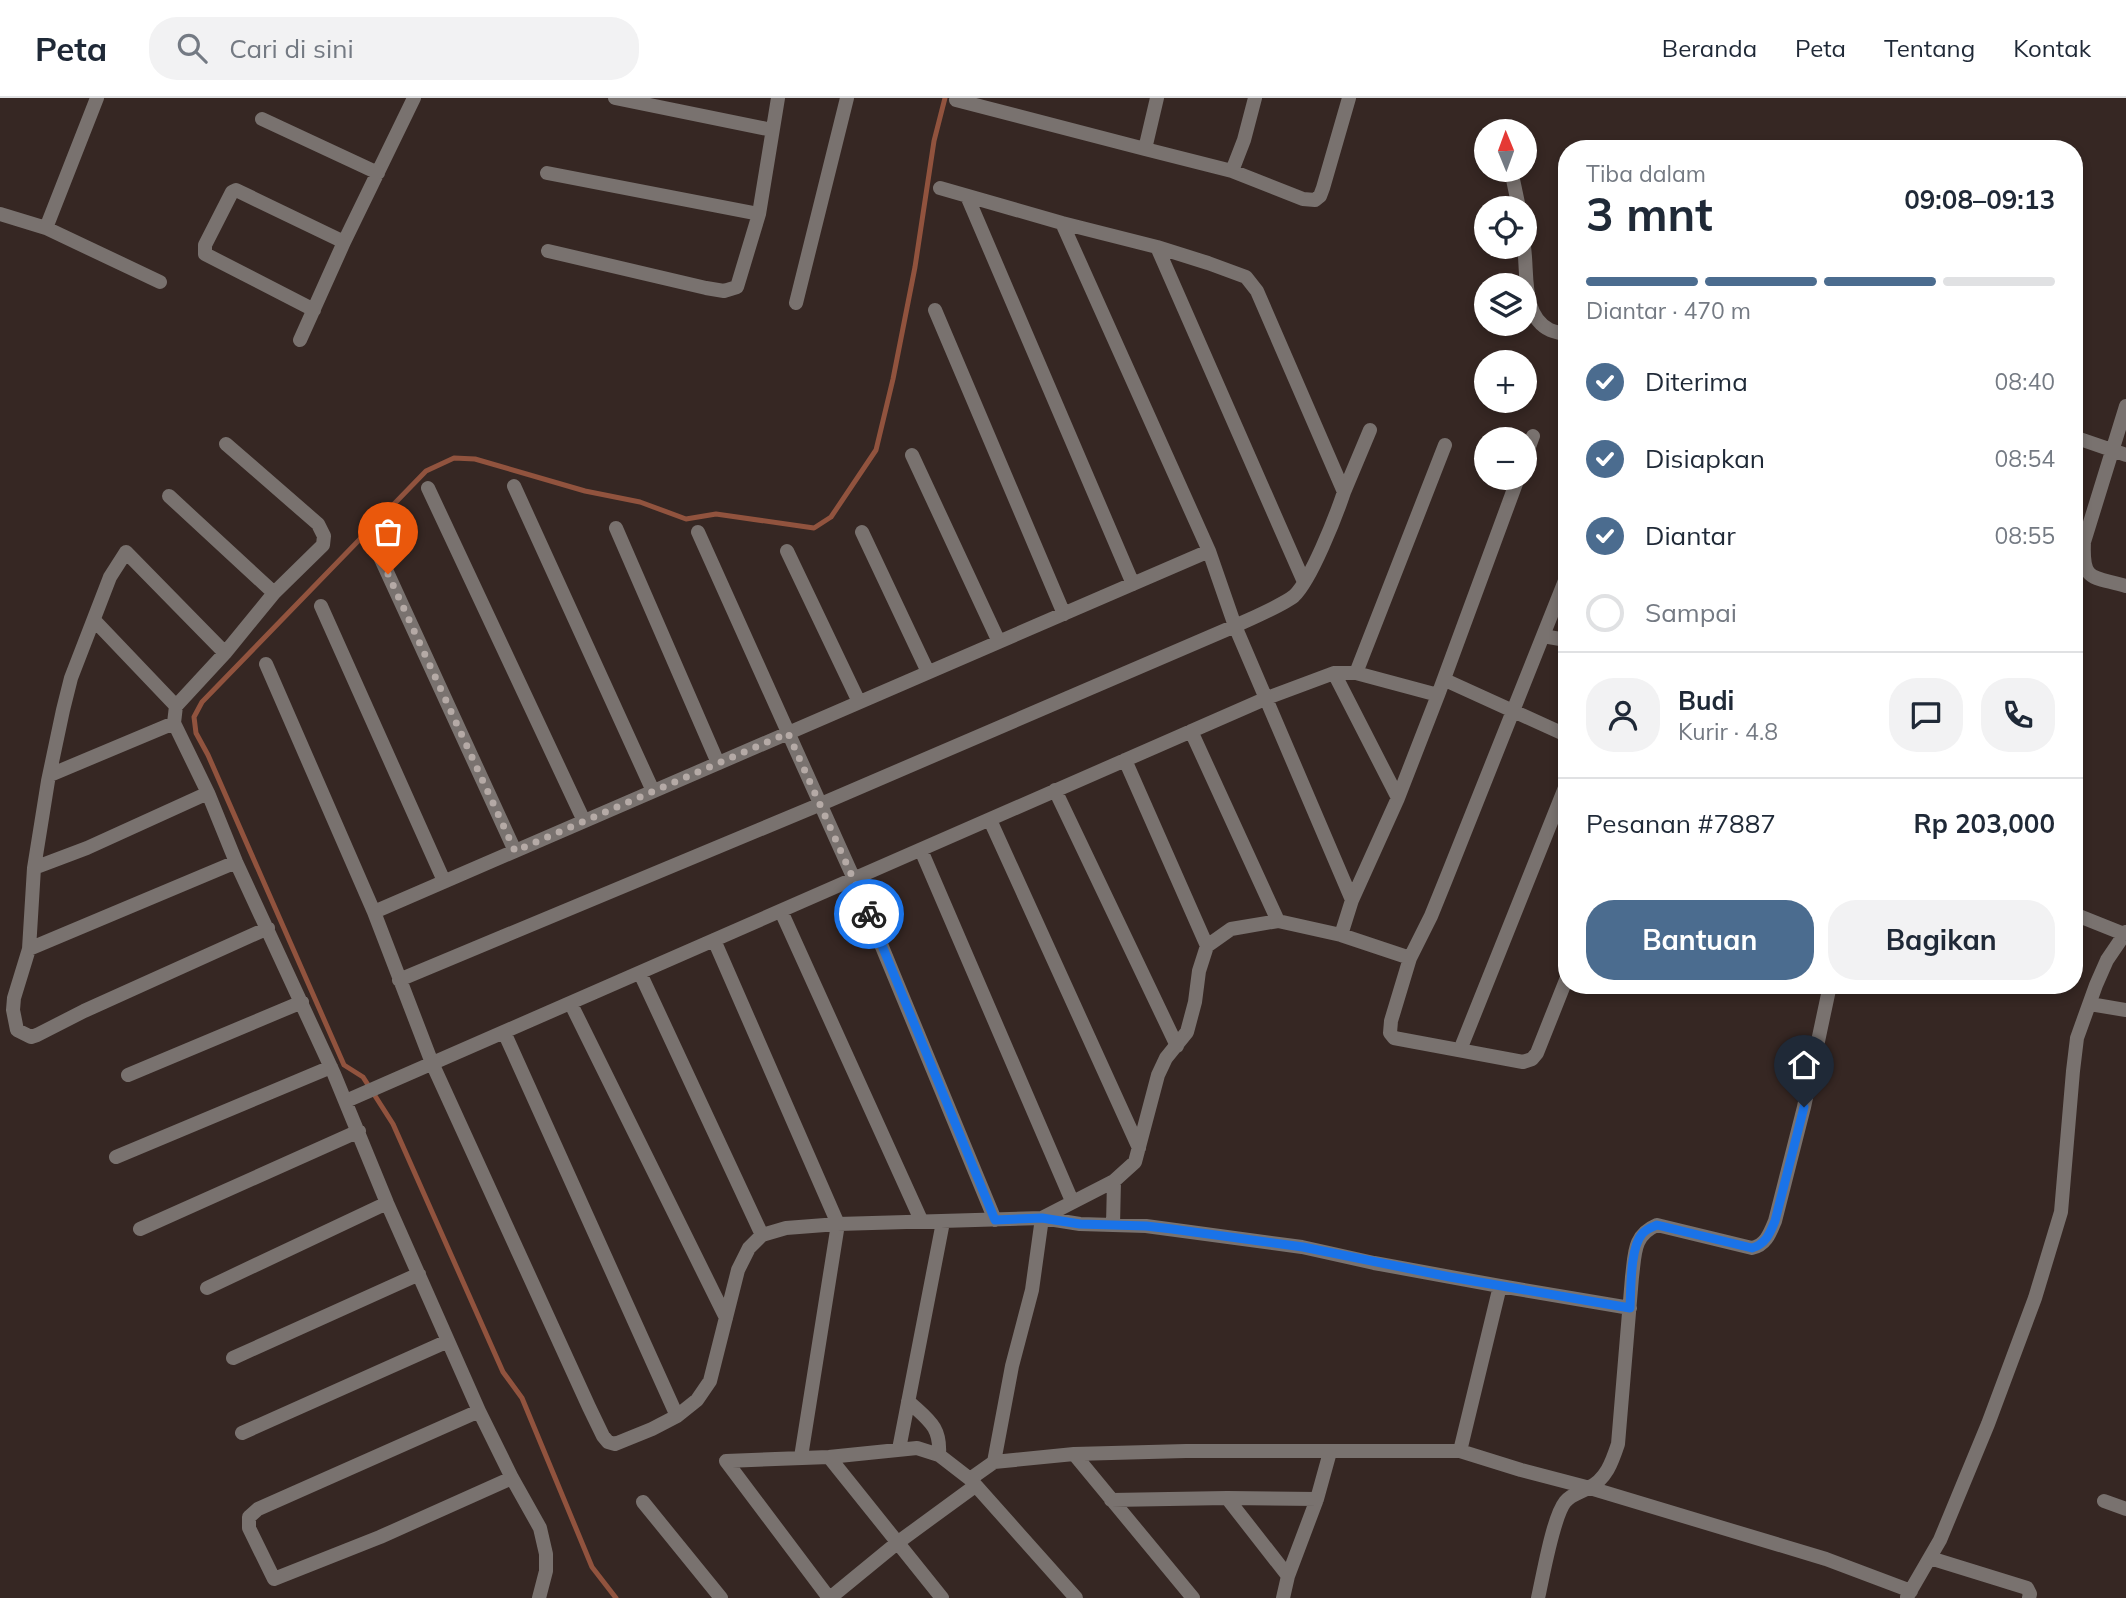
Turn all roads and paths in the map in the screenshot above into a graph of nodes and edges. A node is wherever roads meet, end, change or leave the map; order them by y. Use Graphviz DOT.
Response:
graph roads {
  1 [pos="97,98"];
  2 [pos="414,98"];
  3 [pos="615,98"];
  4 [pos="778,98"];
  5 [pos="847,98"];
  6 [pos="1157,98"];
  7 [pos="1255,98"];
  8 [pos="1349,98"];
  9 [pos="956,100"];
  10 [pos="262,119"];
  11 [pos="772,130"];
  12 [pos="1145,149"];
  13 [pos="1232,171"];
  14 [pos="378,173"];
  15 [pos="547,173"];
  16 [pos="940,188"];
  17 [pos="967,196"];
  18 [pos="0,214"];
  19 [pos="759,214"];
  20 [pos="1062,223"];
  21 [pos="46,228"];
  22 [pos="344,242"];
  23 [pos="1157,247"];
  24 [pos="548,251"];
  25 [pos="1525,259"];
  26 [pos="160,282"];
  27 [pos="796,303"];
  28 [pos="314,310"];
  29 [pos="935,310"];
  30 [pos="1558,332"];
  31 [pos="300,340"];
  32 [pos="2126,406"];
  33 [pos="1370,430"];
  34 [pos="2083,440"];
  35 [pos="226,444"];
  36 [pos="1445,445"];
  37 [pos="2119,452"];
  38 [pos="912,455"];
  39 [pos="514,486"];
  40 [pos="428,488"];
  41 [pos="1514,490"];
  42 [pos="1345,492"];
  43 [pos="169,496"];
  44 [pos="616,528"];
  45 [pos="698,532"];
  46 [pos="862,533"];
  47 [pos="376,548"];
  48 [pos="786,551"];
  49 [pos="1209,551"];
  50 [pos="1304,582"];
  51 [pos="1133,584"];
  52 [pos="2126,586"];
  53 [pos="274,593"];
  54 [pos="1558,598"];
  55 [pos="321,606"];
  56 [pos="1064,614"];
  57 [pos="94,620"];
  58 [pos="1235,626"];
  59 [pos="1543,636"];
  60 [pos="1558,639"];
  61 [pos="999,642"];
  62 [pos="225,653"];
  63 [pos="266,664"];
  64 [pos="928,672"];
  65 [pos="1334,673"];
  66 [pos="1356,673"];
  67 [pos="1445,681"];
  68 [pos="1438,695"];
  69 [pos="1267,698"];
  70 [pos="859,702"];
  71 [pos="176,706"];
  72 [pos="1513,710"];
  73 [pos="174,723"];
  74 [pos="1191,731"];
  75 [pos="1558,731"];
  76 [pos="788,733"];
  77 [pos="1125,760"];
  78 [pos="718,763"];
  79 [pos="50,775"];
  80 [pos="1055,790"];
  81 [pos="653,791"];
  82 [pos="208,793"];
  83 [pos="1398,798"];
  84 [pos="821,803"];
  85 [pos="1558,805"];
  86 [pos="990,820"];
  87 [pos="584,821"];
  88 [pos="921,850"];
  89 [pos="515,851"];
  90 [pos="236,862"];
  91 [pos="34,868"];
  92 [pos="854,879"];
  93 [pos="444,881"];
  94 [pos="1352,900"];
  95 [pos="781,911"];
  96 [pos="374,912"];
  97 [pos="2083,917"];
  98 [pos="1278,921"];
  99 [pos="268,928"];
  100 [pos="2125,933"];
  101 [pos="1341,935"];
  102 [pos="714,940"];
  103 [pos="1207,946"];
  104 [pos="29,949"];
  105 [pos="1410,958"];
  106 [pos="640,973"];
  107 [pos="399,980"];
  108 [pos="1561,994"];
  109 [pos="1828,994"];
  110 [pos="302,1002"];
  111 [pos="571,1004"];
  112 [pos="2090,1004"];
  113 [pos="2126,1010"];
  114 [pos="505,1032"];
  115 [pos="1177,1046"];
  116 [pos="1460,1050"];
  117 [pos="432,1063"];
  118 [pos="331,1067"];
  119 [pos="128,1075"];
  120 [pos="346,1101"];
  121 [pos="359,1131"];
  122 [pos="1139,1148"];
  123 [pos="116,1157"];
  124 [pos="1114,1181"];
  125 [pos="1072,1201"];
  126 [pos="387,1203"];
  127 [pos="1042,1218"];
  128 [pos="921,1220"];
  129 [pos="995,1220"];
  130 [pos="943,1222"];
  131 [pos="838,1223"];
  132 [pos="1113,1225"];
  133 [pos="140,1229"];
  134 [pos="762,1235"];
  135 [pos="419,1274"];
  136 [pos="1500,1286"];
  137 [pos="207,1288"];
  138 [pos="1630,1308"];
  139 [pos="726,1318"];
  140 [pos="447,1341"];
  141 [pos="233,1358"];
  142 [pos="908,1401"];
  143 [pos="479,1411"];
  144 [pos="677,1416"];
  145 [pos="242,1433"];
  146 [pos="899,1448"];
  147 [pos="1460,1451"];
  148 [pos="1330,1452"];
  149 [pos="1074,1454"];
  150 [pos="939,1455"];
  151 [pos="801,1457"];
  152 [pos="829,1457"];
  153 [pos="994,1462"];
  154 [pos="512,1478"];
  155 [pos="973,1483"];
  156 [pos="1590,1488"];
  157 [pos="1227,1498"];
  158 [pos="1317,1499"];
  159 [pos="1111,1500"];
  160 [pos="643,1502"];
  161 [pos="2104,1502"];
  162 [pos="2126,1509"];
  163 [pos="897,1543"];
  164 [pos="1930,1558"];
  165 [pos="1288,1576"];
  166 [pos="1909,1595"];
  167 [pos="539,1598"];
  168 [pos="721,1598"];
  169 [pos="829,1598"];
  170 [pos="942,1598"];
  171 [pos="1076,1598"];
  172 [pos="1193,1598"];
  173 [pos="1283,1598"];
  174 [pos="1538,1598"];
  175 [pos="2029,1598"];
  1 -- 21 [label="street"];
  2 -- 14 [label="street"];
  3 -- 11 [label="street"];
  4 -- 11 [label="street"];
  5 -- 27 [label="street"];
  6 -- 12 [label="street"];
  7 -- 13 [label="street"];
  8 -- 13 [label="street"];
  9 -- 12 [label="street"];
  10 -- 14 [label="street"];
  11 -- 19 [label="street"];
  12 -- 13 [label="street"];
  14 -- 22 [label="street"];
  15 -- 19 [label="street"];
  16 -- 17 [label="street"];
  17 -- 20 [label="street"];
  17 -- 51 [label="street"];
  18 -- 21 [label="street"];
  19 -- 24 [label="street"];
  20 -- 23 [label="street"];
  20 -- 49 [label="street"];
  21 -- 26 [label="street"];
  22 -- 28 [label="street"];
  22 -- 28 [label="street"];
  23 -- 42 [label="street"];
  23 -- 50 [label="street"];
  25 -- 30 [label="street"];
  28 -- 31 [label="street"];
  29 -- 56 [label="street"];
  32 -- 37 [label="street"];
  33 -- 42 [label="street"];
  34 -- 37 [label="street"];
  35 -- 53 [label="street"];
  36 -- 66 [label="street"];
  37 -- 52 [label="street"];
  38 -- 61 [label="street"];
  39 -- 81 [label="street"];
  40 -- 87 [label="street"];
  41 -- 67 [label="street"];
  42 -- 50 [label="street"];
  43 -- 53 [label="street"];
  44 -- 78 [label="street"];
  45 -- 76 [label="street"];
  46 -- 64 [label="street"];
  47 -- 89 [label="street"];
  48 -- 70 [label="street"];
  49 -- 51 [label="street"];
  49 -- 58 [label="street"];
  50 -- 58 [label="street"];
  51 -- 56 [label="street"];
  53 -- 62 [label="street"];
  54 -- 59 [label="street"];
  55 -- 93 [label="street"];
  56 -- 61 [label="street"];
  57 -- 62 [label="street"];
  57 -- 71 [label="street"];
  57 -- 79 [label="street"];
  58 -- 69 [label="street"];
  58 -- 84 [label="street"];
  59 -- 60 [label="street"];
  59 -- 72 [label="street"];
  61 -- 64 [label="street"];
  62 -- 71 [label="street"];
  63 -- 96 [label="street"];
  64 -- 70 [label="street"];
  65 -- 66 [label="street"];
  65 -- 69 [label="street"];
  65 -- 83 [label="street"];
  66 -- 68 [label="street"];
  67 -- 68 [label="street"];
  67 -- 72 [label="street"];
  68 -- 83 [label="street"];
  69 -- 74 [label="street"];
  69 -- 94 [label="street"];
  70 -- 76 [label="street"];
  71 -- 73 [label="street"];
  72 -- 75 [label="street"];
  72 -- 105 [label="street"];
  73 -- 79 [label="street"];
  73 -- 82 [label="street"];
  74 -- 77 [label="street"];
  74 -- 98 [label="street"];
  76 -- 78 [label="street"];
  76 -- 84 [label="street"];
  77 -- 80 [label="street"];
  77 -- 103 [label="street"];
  78 -- 81 [label="street"];
  79 -- 91 [label="street"];
  80 -- 86 [label="street"];
  80 -- 115 [label="street"];
  81 -- 87 [label="street"];
  82 -- 90 [label="street"];
  82 -- 91 [label="street"];
  83 -- 94 [label="street"];
  84 -- 92 [label="street"];
  84 -- 107 [label="street"];
  85 -- 116 [label="street"];
  86 -- 88 [label="street"];
  86 -- 122 [label="street"];
  87 -- 89 [label="street"];
  88 -- 92 [label="street"];
  88 -- 125 [label="street"];
  89 -- 93 [label="street"];
  90 -- 99 [label="street"];
  90 -- 104 [label="street"];
  91 -- 104 [label="street"];
  92 -- 95 [label="street"];
  92 -- 129 [label="street"];
  93 -- 96 [label="street"];
  94 -- 101 [label="street"];
  95 -- 102 [label="street"];
  95 -- 128 [label="street"];
  96 -- 107 [label="street"];
  97 -- 100 [label="street"];
  98 -- 101 [label="street"];
  98 -- 103 [label="street"];
  99 -- 104 [label="street"];
  99 -- 110 [label="street"];
  100 -- 112 [label="street"];
  101 -- 105 [label="street"];
  102 -- 106 [label="street"];
  102 -- 131 [label="street"];
  103 -- 115 [label="street"];
  105 -- 116 [label="street"];
  106 -- 111 [label="street"];
  106 -- 134 [label="street"];
  107 -- 117 [label="street"];
  108 -- 116 [label="street"];
  109 -- 138 [label="street"];
  110 -- 118 [label="street"];
  110 -- 119 [label="street"];
  111 -- 114 [label="street"];
  111 -- 139 [label="street"];
  112 -- 113 [label="street"];
  112 -- 164 [label="street"];
  114 -- 117 [label="street"];
  114 -- 144 [label="street"];
  115 -- 122 [label="street"];
  117 -- 120 [label="street"];
  117 -- 144 [label="street"];
  118 -- 120 [label="street"];
  118 -- 123 [label="street"];
  120 -- 121 [label="street"];
  121 -- 126 [label="street"];
  121 -- 133 [label="street"];
  122 -- 124 [label="street"];
  124 -- 125 [label="street"];
  124 -- 132 [label="street"];
  125 -- 127 [label="street"];
  126 -- 135 [label="street"];
  126 -- 137 [label="street"];
  127 -- 129 [label="street"];
  127 -- 132 [label="street"];
  127 -- 153 [label="street"];
  128 -- 130 [label="street"];
  128 -- 131 [label="street"];
  129 -- 130 [label="street"];
  130 -- 142 [label="street"];
  131 -- 134 [label="street"];
  131 -- 151 [label="street"];
  132 -- 136 [label="street"];
  134 -- 139 [label="street"];
  135 -- 140 [label="street"];
  135 -- 141 [label="street"];
  136 -- 138 [label="street"];
  136 -- 147 [label="street"];
  138 -- 156 [label="street"];
  139 -- 144 [label="street"];
  140 -- 143 [label="street"];
  140 -- 145 [label="street"];
  142 -- 146 [label="street"];
  142 -- 150 [label="street"];
  143 -- 154 [label="street"];
  143 -- 154 [label="street"];
  146 -- 150 [label="street"];
  146 -- 152 [label="street"];
  147 -- 148 [label="street"];
  147 -- 156 [label="street"];
  148 -- 149 [label="street"];
  148 -- 158 [label="street"];
  149 -- 153 [label="street"];
  149 -- 159 [label="street"];
  150 -- 155 [label="street"];
  151 -- 152 [label="street"];
  151 -- 169 [label="street"];
  152 -- 163 [label="street"];
  153 -- 155 [label="street"];
  154 -- 167 [label="street"];
  155 -- 163 [label="street"];
  155 -- 171 [label="street"];
  156 -- 166 [label="street"];
  156 -- 174 [label="street"];
  157 -- 158 [label="street"];
  157 -- 159 [label="street"];
  157 -- 165 [label="street"];
  158 -- 165 [label="street"];
  159 -- 172 [label="street"];
  160 -- 168 [label="street"];
  161 -- 162 [label="street"];
  163 -- 169 [label="street"];
  163 -- 170 [label="street"];
  164 -- 166 [label="street"];
  164 -- 175 [label="street"];
  165 -- 173 [label="street"];
}
